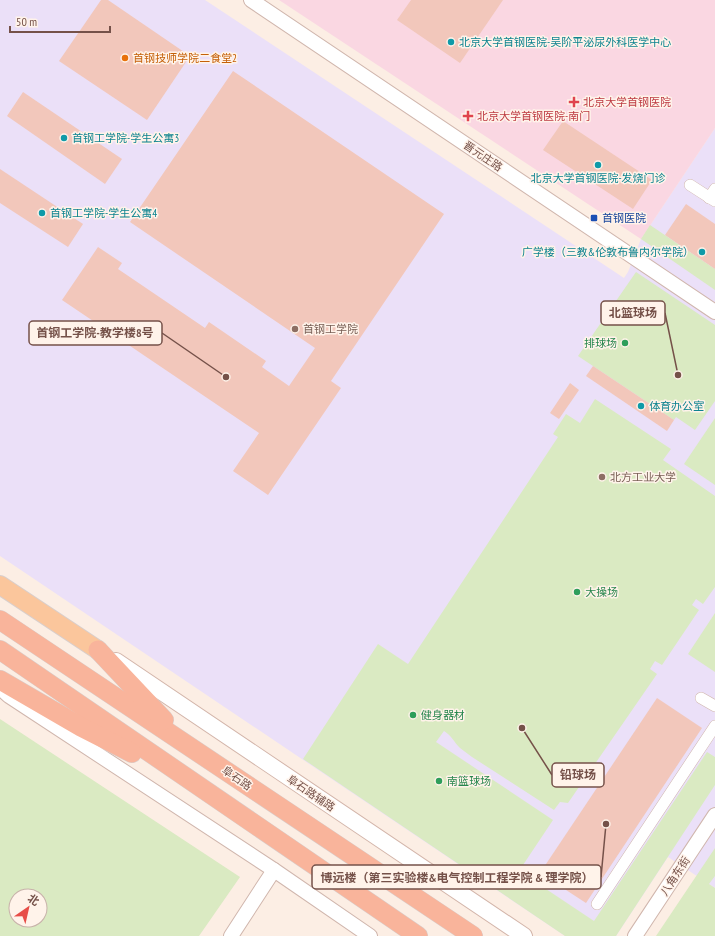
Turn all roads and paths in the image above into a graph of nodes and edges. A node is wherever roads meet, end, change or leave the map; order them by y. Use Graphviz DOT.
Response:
graph roads {
  1 [pos="251,0"];
  2 [pos="690,185"];
  3 [pos="713,196"];
  4 [pos="715,312"];
  5 [pos="0,585"];
  6 [pos="0,620"];
  7 [pos="0,650"];
  8 [pos="98,650"];
  9 [pos="0,680"];
  10 [pos="0,688"];
  11 [pos="701,698"];
  12 [pos="715,706"];
  13 [pos="715,726"];
  14 [pos="186,744"];
  15 [pos="199,787"];
  16 [pos="715,815"];
  17 [pos="274,870"];
  18 [pos="597,904"];
  19 [pos="231,936"];
  20 [pos="370,936"];
  21 [pos="418,936"];
  22 [pos="473,936"];
  23 [pos="524,936"];
  24 [pos="635,936"];
  1 -- 4 [label="street, 晋元庄路"];
  2 -- 3 [label="street"];
  5 -- 8 [label="main road"];
  6 -- 14 [label="highway, 阜石路"];
  7 -- 15 [label="highway"];
  8 -- 14 [label="highway"];
  8 -- 23 [label="main road, 阜石路辅路"];
  9 -- 15 [label="highway"];
  10 -- 17 [label="street"];
  11 -- 12 [label="street"];
  13 -- 18 [label="street"];
  14 -- 22 [label="highway, 阜石路"];
  15 -- 21 [label="highway"];
  16 -- 24 [label="street, 八角东街"];
  17 -- 19 [label="street"];
  17 -- 20 [label="street"];
}
